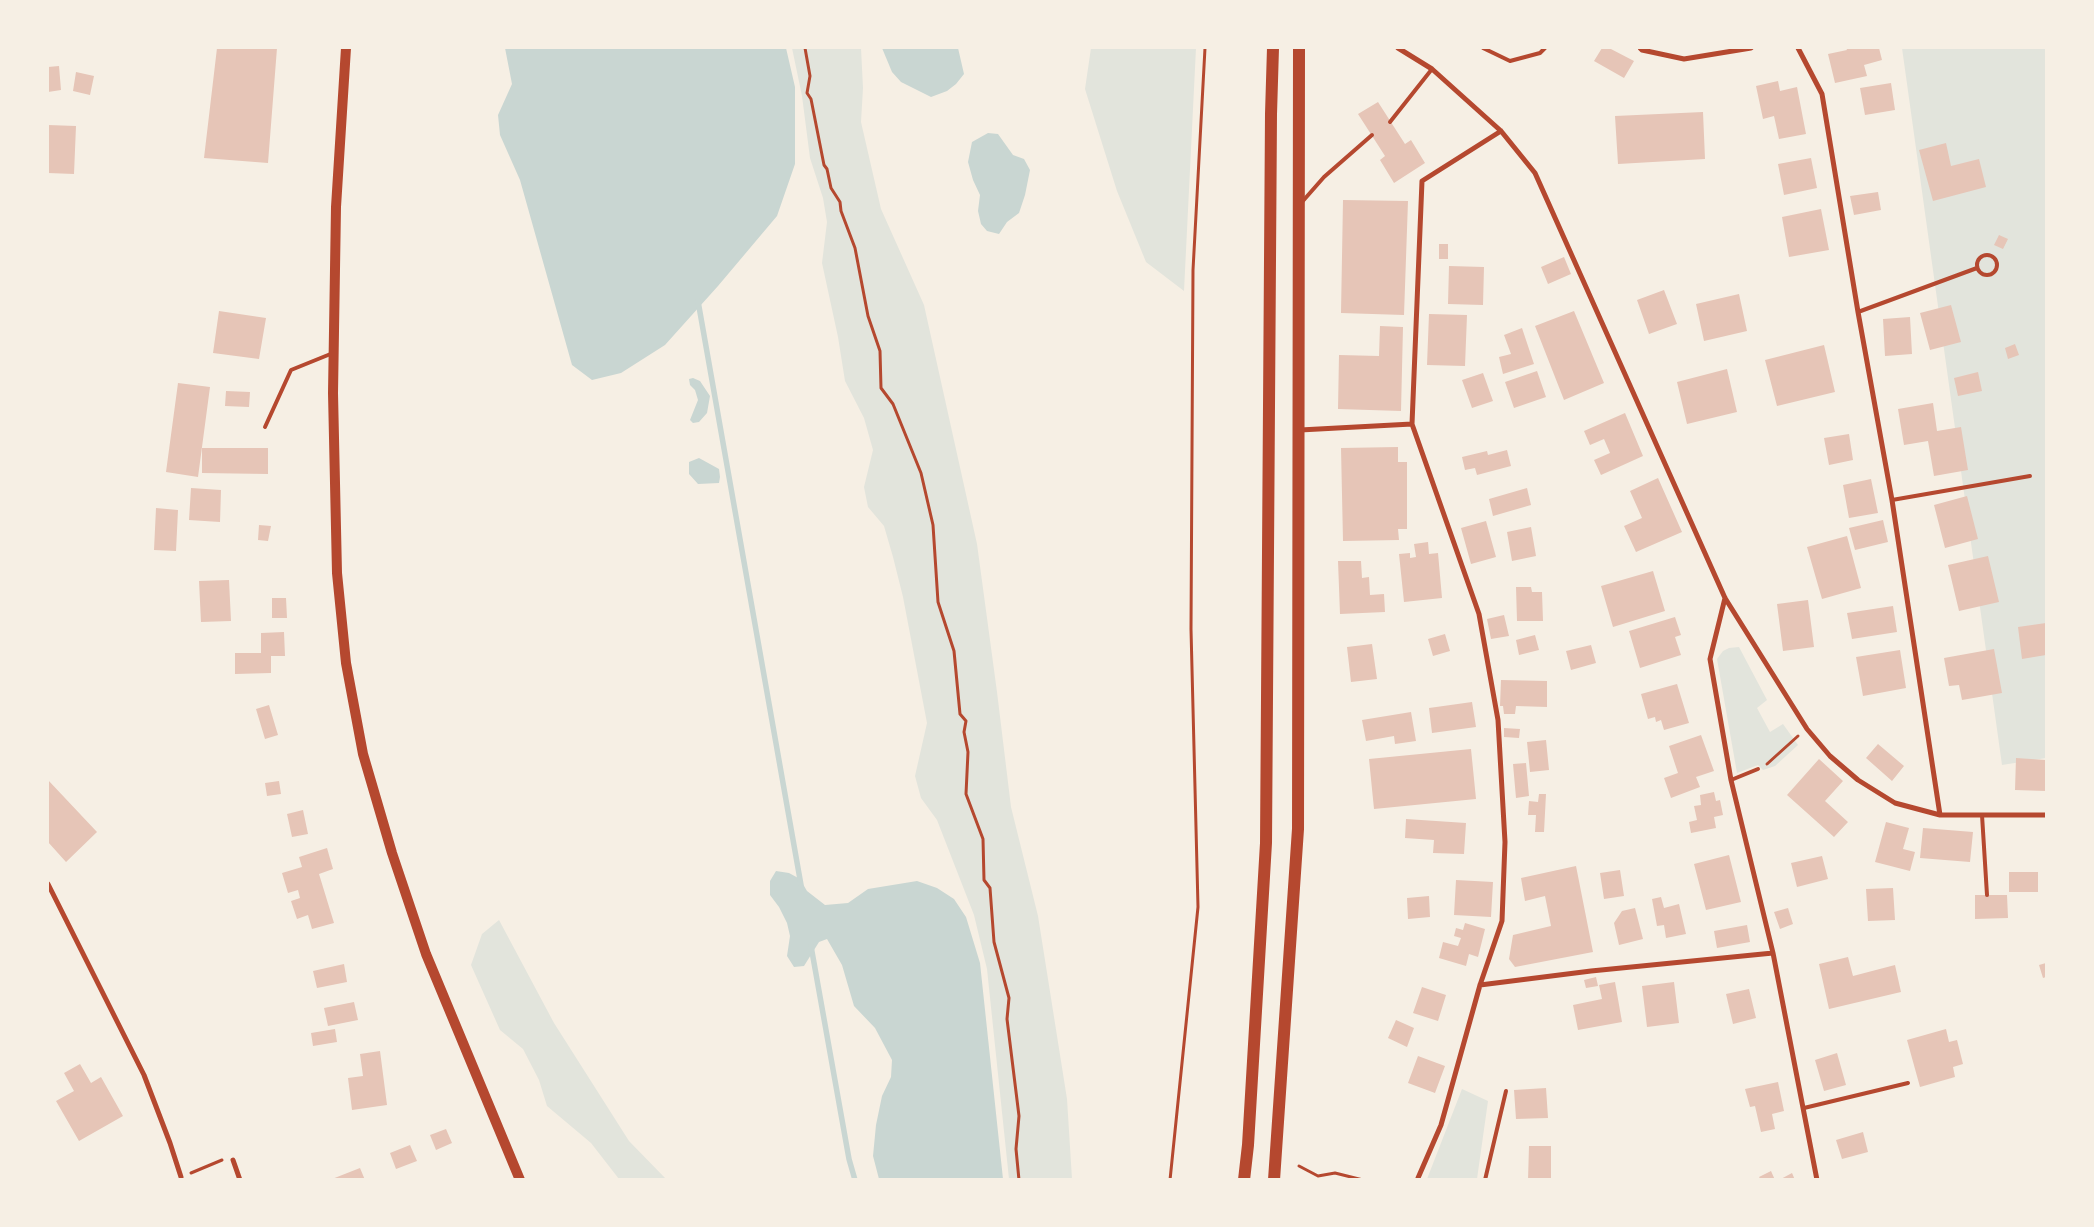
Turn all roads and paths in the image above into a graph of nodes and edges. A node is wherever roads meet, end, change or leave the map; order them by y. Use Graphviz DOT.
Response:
graph roads {
  1 [pos="346,48"];
  2 [pos="805,48"];
  3 [pos="1205,48"];
  4 [pos="1273,48"];
  5 [pos="1299,48"];
  6 [pos="1398,48"];
  7 [pos="1483,48"];
  8 [pos="1545,48"];
  9 [pos="1640,48"];
  10 [pos="1751,48"];
  11 [pos="1798,48"];
  12 [pos="1432,69"];
  13 [pos="1390,122"];
  14 [pos="1501,131"];
  15 [pos="1372,136"];
  16 [pos="1298,205"];
  17 [pos="1976,268"];
  18 [pos="1858,312"];
  19 [pos="334,353"];
  20 [pos="1412,424"];
  21 [pos="265,427"];
  22 [pos="1298,430"];
  23 [pos="2030,476"];
  24 [pos="1892,500"];
  25 [pos="1725,598"];
  26 [pos="1807,729"];
  27 [pos="1758,769"];
  28 [pos="1731,780"];
  29 [pos="1940,815"];
  30 [pos="1982,815"];
  31 [pos="2046,815"];
  32 [pos="48,884"];
  33 [pos="1987,895"];
  34 [pos="1773,953"];
  35 [pos="1480,985"];
  36 [pos="1908,1083"];
  37 [pos="1506,1091"];
  38 [pos="1804,1108"];
  39 [pos="233,1160"];
  40 [pos="1275,1164"];
  41 [pos="1299,1166"];
  42 [pos="181,1177"];
  43 [pos="1418,1178"];
  44 [pos="240,1180"];
  45 [pos="520,1180"];
  46 [pos="1019,1180"];
  47 [pos="1170,1180"];
  48 [pos="1244,1180"];
  49 [pos="1274,1180"];
  50 [pos="1280,1180"];
  51 [pos="1363,1180"];
  52 [pos="1485,1180"];
  53 [pos="1817,1180"];
  1 -- 19 [label="main road"];
  2 -- 46 [label="path"];
  3 -- 47 [label="path"];
  4 -- 48 [label="main road"];
  5 -- 16 [label="main road"];
  6 -- 12 [label="street"];
  7 -- 8 [label="lane"];
  9 -- 10 [label="street"];
  11 -- 18 [label="street"];
  12 -- 13 [label="lane"];
  12 -- 14 [label="street"];
  14 -- 20 [label="street"];
  14 -- 25 [label="street"];
  15 -- 16 [label="lane"];
  16 -- 22 [label="main road"];
  17 -- 17 [label="lane"];
  17 -- 18 [label="lane"];
  18 -- 24 [label="street"];
  19 -- 21 [label="lane"];
  19 -- 45 [label="main road"];
  20 -- 22 [label="street"];
  20 -- 35 [label="street"];
  22 -- 40 [label="main road"];
  23 -- 24 [label="lane"];
  24 -- 29 [label="street"];
  25 -- 26 [label="street"];
  25 -- 28 [label="street"];
  26 -- 27 [label="path"];
  26 -- 29 [label="street"];
  27 -- 28 [label="lane"];
  28 -- 34 [label="street"];
  29 -- 30 [label="street"];
  30 -- 31 [label="street"];
  30 -- 33 [label="lane"];
  32 -- 42 [label="street"];
  34 -- 35 [label="street"];
  34 -- 38 [label="street"];
  35 -- 43 [label="street"];
  36 -- 38 [label="lane"];
  37 -- 52 [label="lane"];
  38 -- 53 [label="street"];
  39 -- 42 [label="path"];
  39 -- 44 [label="street"];
  40 -- 49 [label="main road"];
  40 -- 50 [label="lane"];
  41 -- 51 [label="path"];
}
